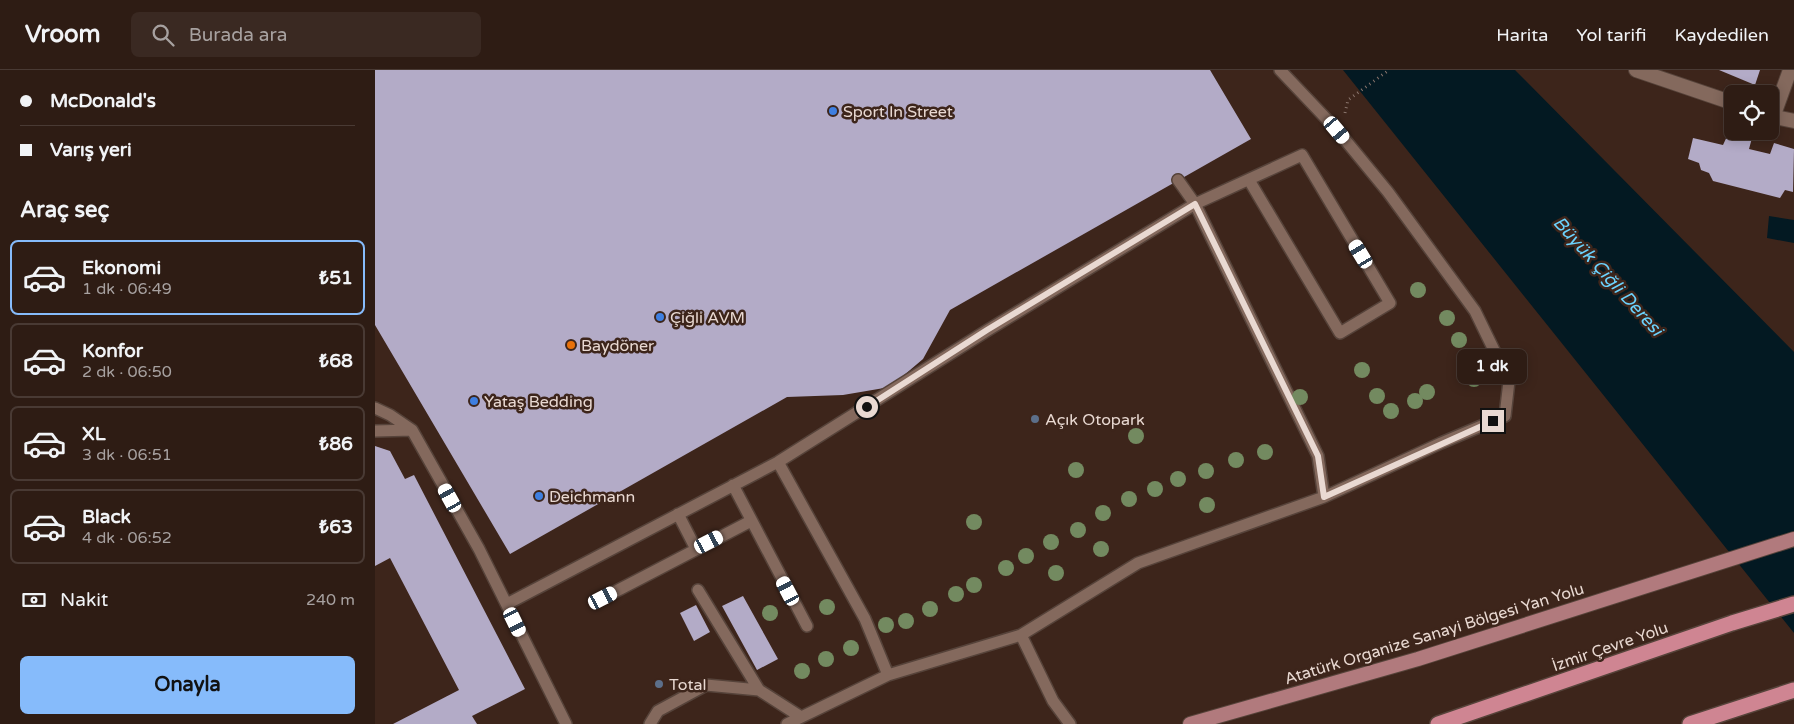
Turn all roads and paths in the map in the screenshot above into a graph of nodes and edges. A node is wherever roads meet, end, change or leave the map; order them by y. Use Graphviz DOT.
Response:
graph roads {
  1 [pos="1280,70"];
  2 [pos="1389,70"];
  3 [pos="1636,70"];
  4 [pos="1790,70"];
  5 [pos="1779,99"];
  6 [pos="1348,100"];
  7 [pos="1724,100"];
  8 [pos="1779,118"];
  9 [pos="1794,121"];
  10 [pos="1178,180"];
  11 [pos="1249,180"];
  12 [pos="1195,204"];
  13 [pos="375,408"];
  14 [pos="412,430"];
  15 [pos="375,431"];
  16 [pos="778,462"];
  17 [pos="733,485"];
  18 [pos="1324,497"];
  19 [pos="678,514"];
  20 [pos="751,520"];
  21 [pos="1794,539"];
  22 [pos="696,550"];
  23 [pos="699,590"];
  24 [pos="603,598"];
  25 [pos="507,604"];
  26 [pos="1794,604"];
  27 [pos="807,626"];
  28 [pos="1021,635"];
  29 [pos="889,675"];
  30 [pos="759,690"];
  31 [pos="1788,692"];
  32 [pos="801,717"];
  33 [pos="566,724"];
  34 [pos="650,724"];
  35 [pos="787,724"];
  36 [pos="1070,724"];
  37 [pos="1190,724"];
  38 [pos="1438,724"];
  39 [pos="1691,724"];
  1 -- 18 [label="lane"];
  2 -- 6 [label="path"];
  3 -- 7 [label="street"];
  4 -- 5 [label="street"];
  8 -- 9 [label="street"];
  10 -- 12 [label="lane"];
  11 -- 11 [label="lane"];
  11 -- 12 [label="lane"];
  12 -- 16 [label="lane"];
  12 -- 18 [label="lane"];
  13 -- 14 [label="lane"];
  14 -- 15 [label="lane"];
  14 -- 25 [label="lane"];
  16 -- 17 [label="lane"];
  16 -- 29 [label="lane"];
  17 -- 19 [label="lane"];
  17 -- 20 [label="lane"];
  18 -- 28 [label="lane"];
  19 -- 22 [label="lane"];
  19 -- 25 [label="lane"];
  20 -- 22 [label="lane"];
  20 -- 27 [label="lane"];
  21 -- 37 [label="main road, Atatürk Organize Sanayi Bölgesi Yan Yolu"];
  22 -- 24 [label="lane"];
  23 -- 30 [label="lane"];
  25 -- 33 [label="lane"];
  26 -- 38 [label="highway, İzmir Çevre Yolu"];
  28 -- 29 [label="lane"];
  28 -- 36 [label="lane"];
  29 -- 32 [label="lane"];
  30 -- 32 [label="lane"];
  30 -- 34 [label="lane"];
  31 -- 39 [label="highway"];
  32 -- 35 [label="lane"];
}
